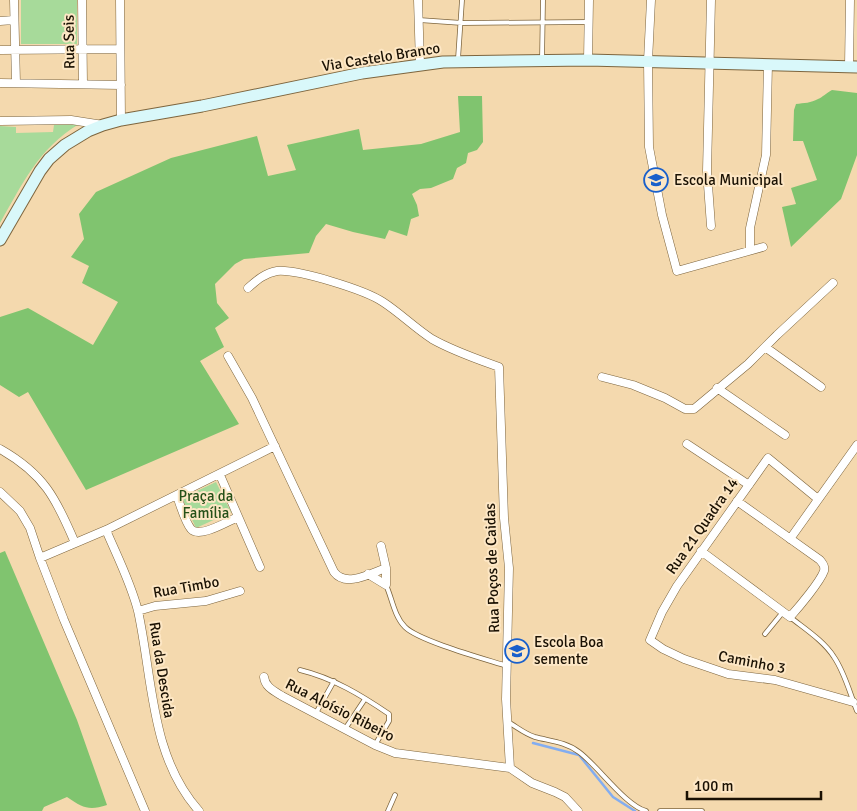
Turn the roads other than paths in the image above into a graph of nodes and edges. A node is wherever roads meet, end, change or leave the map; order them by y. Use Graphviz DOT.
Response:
graph roads {
  1 [pos="14,0"];
  2 [pos="82,0"];
  3 [pos="120,0"];
  4 [pos="418,0"];
  5 [pos="462,0"];
  6 [pos="542,0"];
  7 [pos="589,0"];
  8 [pos="652,0"];
  9 [pos="711,0"];
  10 [pos="850,0"];
  11 [pos="14,20"];
  12 [pos="419,20"];
  13 [pos="0,21"];
  14 [pos="542,21"];
  15 [pos="588,22"];
  16 [pos="462,23"];
  17 [pos="82,49"];
  18 [pos="120,49"];
  19 [pos="0,50"];
  20 [pos="15,50"];
  21 [pos="588,60"];
  22 [pos="458,61"];
  23 [pos="542,61"];
  24 [pos="648,61"];
  25 [pos="710,63"];
  26 [pos="420,64"];
  27 [pos="768,64"];
  28 [pos="853,66"];
  29 [pos="0,83"];
  30 [pos="16,83"];
  31 [pos="83,84"];
  32 [pos="121,85"];
  33 [pos="121,120"];
  34 [pos="0,121"];
  35 [pos="103,125"];
  36 [pos="712,226"];
  37 [pos="0,240"];
  38 [pos="762,247"];
  39 [pos="750,250"];
  40 [pos="833,283"];
  41 [pos="248,288"];
  42 [pos="765,347"];
  43 [pos="228,356"];
  44 [pos="602,377"];
  45 [pos="821,387"];
  46 [pos="717,388"];
  47 [pos="784,435"];
  48 [pos="687,444"];
  49 [pos="857,445"];
  50 [pos="275,446"];
  51 [pos="0,449"];
  52 [pos="220,475"];
  53 [pos="749,485"];
  54 [pos="0,492"];
  55 [pos="177,496"];
  56 [pos="818,499"];
  57 [pos="737,501"];
  58 [pos="238,517"];
  59 [pos="106,530"];
  60 [pos="790,539"];
  61 [pos="75,543"];
  62 [pos="381,546"];
  63 [pos="701,551"];
  64 [pos="40,558"];
  65 [pos="260,567"];
  66 [pos="386,568"];
  67 [pos="368,574"];
  68 [pos="386,585"];
  69 [pos="240,591"];
  70 [pos="138,611"];
  71 [pos="662,612"];
  72 [pos="783,612"];
  73 [pos="790,617"];
  74 [pos="765,634"];
  75 [pos="507,666"];
  76 [pos="300,670"];
  77 [pos="264,677"];
  78 [pos="334,681"];
  79 [pos="365,699"];
  80 [pos="853,702"];
  81 [pos="857,711"];
  82 [pos="316,713"];
  83 [pos="507,721"];
  84 [pos="346,729"];
  85 [pos="375,745"];
  86 [pos="510,768"];
  87 [pos="395,795"];
  88 [pos="145,811"];
  89 [pos="199,811"];
  90 [pos="388,811"];
  91 [pos="578,811"];
  92 [pos="646,811"];
  93 [pos="660,811"];
  94 [pos="702,811"];
  1 -- 11 [label="street"];
  2 -- 17 [label="street, Rua Seis"];
  3 -- 18 [label="street"];
  4 -- 12 [label="street"];
  5 -- 16 [label="lane"];
  6 -- 14 [label="lane"];
  7 -- 15 [label="street"];
  8 -- 24 [label="street"];
  9 -- 25 [label="street"];
  10 -- 28 [label="street"];
  11 -- 13 [label="street"];
  11 -- 20 [label="street"];
  12 -- 16 [label="lane"];
  12 -- 26 [label="street"];
  14 -- 15 [label="lane"];
  14 -- 16 [label="lane"];
  14 -- 23 [label="lane"];
  15 -- 21 [label="street"];
  16 -- 22 [label="lane"];
  17 -- 18 [label="street"];
  17 -- 20 [label="street"];
  17 -- 31 [label="street, Rua Seis"];
  18 -- 32 [label="street"];
  19 -- 20 [label="street"];
  20 -- 30 [label="street"];
  21 -- 23 [label="main road, Via Castelo Branco"];
  21 -- 24 [label="main road, Via Castelo Branco"];
  22 -- 23 [label="main road, Via Castelo Branco"];
  22 -- 26 [label="main road, Via Castelo Branco"];
  24 -- 25 [label="main road, Via Castelo Branco"];
  24 -- 39 [label="street"];
  25 -- 27 [label="main road, Via Castelo Branco"];
  25 -- 36 [label="street"];
  26 -- 33 [label="main road, Via Castelo Branco"];
  27 -- 28 [label="main road, Via Castelo Branco"];
  27 -- 39 [label="street"];
  29 -- 30 [label="street"];
  30 -- 31 [label="street"];
  31 -- 32 [label="street"];
  32 -- 33 [label="street"];
  33 -- 35 [label="main road, Via Castelo Branco"];
  34 -- 35 [label="street"];
  35 -- 37 [label="main road, Via Castelo Branco"];
  38 -- 39 [label="street"];
  40 -- 42 [label="street"];
  41 -- 75 [label="street, Rua Poços de Caidas"];
  42 -- 45 [label="street"];
  42 -- 46 [label="street"];
  43 -- 50 [label="street"];
  44 -- 46 [label="street"];
  46 -- 47 [label="street"];
  48 -- 53 [label="street"];
  49 -- 56 [label="street"];
  50 -- 52 [label="street"];
  50 -- 67 [label="street"];
  51 -- 61 [label="street"];
  52 -- 55 [label="street"];
  52 -- 58 [label="street"];
  53 -- 56 [label="street, Rua 21 Quadra 14"];
  53 -- 57 [label="street, Rua 21 Quadra 14"];
  54 -- 64 [label="street"];
  55 -- 58 [label="street"];
  55 -- 59 [label="street"];
  56 -- 60 [label="street"];
  57 -- 60 [label="street"];
  57 -- 63 [label="street, Rua 21 Quadra 14"];
  58 -- 65 [label="street"];
  59 -- 61 [label="street"];
  59 -- 70 [label="street, Rua da Descida"];
  60 -- 73 [label="street"];
  61 -- 64 [label="street"];
  62 -- 66 [label="street"];
  63 -- 71 [label="street, Rua 21 Quadra 14"];
  63 -- 72 [label="street"];
  64 -- 88 [label="street"];
  66 -- 67 [label="street"];
  66 -- 68 [label="street"];
  67 -- 68 [label="street"];
  68 -- 75 [label="lane"];
  69 -- 70 [label="street, Rua Timbo"];
  70 -- 89 [label="street, Rua da Descida"];
  71 -- 80 [label="street, Caminho 3"];
  72 -- 73 [label="street"];
  72 -- 74 [label="lane"];
  73 -- 80 [label="lane"];
  75 -- 83 [label="street, Rua Poços de Caidas"];
  76 -- 78 [label="lane"];
  77 -- 82 [label="street, Rua Aloísio Ribeiro"];
  78 -- 79 [label="lane"];
  78 -- 82 [label="lane"];
  79 -- 84 [label="lane"];
  79 -- 85 [label="lane"];
  80 -- 81 [label="lane"];
  82 -- 84 [label="street, Rua Aloísio Ribeiro"];
  83 -- 86 [label="street, Rua Poços de Caidas"];
  83 -- 92 [label="lane"];
  84 -- 85 [label="street, Rua Aloísio Ribeiro"];
  85 -- 86 [label="street, Rua Aloísio Ribeiro"];
  86 -- 91 [label="street, Rua Aloísio Ribeiro"];
  87 -- 90 [label="lane"];
  93 -- 94 [label="lane"];
}
